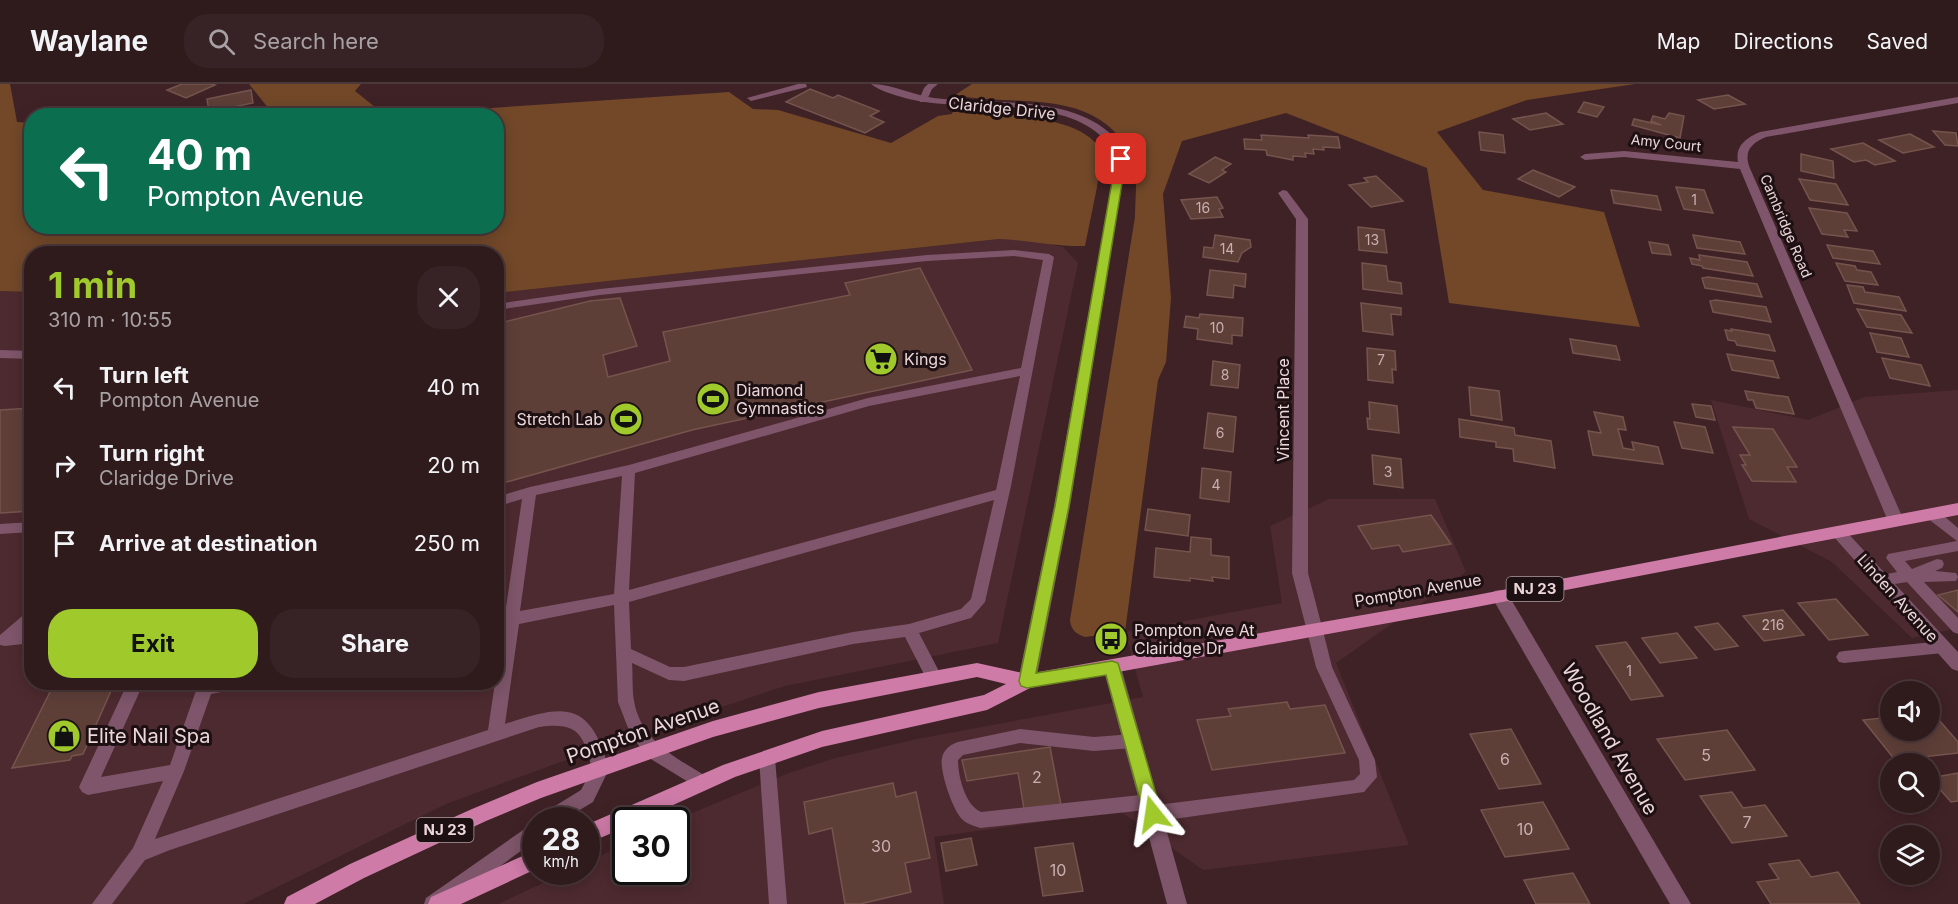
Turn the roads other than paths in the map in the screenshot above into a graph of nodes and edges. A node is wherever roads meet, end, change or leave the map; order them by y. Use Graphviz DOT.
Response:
graph roads {
  1 [pos="802,84"];
  2 [pos="876,84"];
  3 [pos="934,84"];
  4 [pos="751,98"];
  5 [pos="923,100"];
  6 [pos="1958,100"];
  7 [pos="1585,157"];
  8 [pos="1744,166"];
  9 [pos="1283,193"];
  10 [pos="504,306"];
  11 [pos="0,354"];
  12 [pos="24,355"];
  13 [pos="1027,371"];
  14 [pos="629,470"];
  15 [pos="530,492"];
  16 [pos="1002,493"];
  17 [pos="504,500"];
  18 [pos="1958,508"];
  19 [pos="1932,514"];
  20 [pos="1896,521"];
  21 [pos="24,528"];
  22 [pos="0,529"];
  23 [pos="1838,532"];
  24 [pos="1958,536"];
  25 [pos="1958,546"];
  26 [pos="1937,564"];
  27 [pos="1910,576"];
  28 [pos="1952,578"];
  29 [pos="1882,580"];
  30 [pos="1500,596"];
  31 [pos="621,598"];
  32 [pos="504,620"];
  33 [pos="24,622"];
  34 [pos="909,630"];
  35 [pos="1958,630"];
  36 [pos="1316,631"];
  37 [pos="24,638"];
  38 [pos="2,640"];
  39 [pos="1938,642"];
  40 [pos="624,653"];
  41 [pos="1844,657"];
  42 [pos="1958,664"];
  43 [pos="1112,667"];
  44 [pos="934,677"];
  45 [pos="1027,681"];
  46 [pos="132,690"];
  47 [pos="205,690"];
  48 [pos="499,690"];
  49 [pos="495,735"];
  50 [pos="1133,741"];
  51 [pos="652,751"];
  52 [pos="767,758"];
  53 [pos="601,769"];
  54 [pos="176,771"];
  55 [pos="703,783"];
  56 [pos="569,807"];
  57 [pos="1152,808"];
  58 [pos="600,829"];
  59 [pos="522,838"];
  60 [pos="139,854"];
  61 [pos="522,865"];
  62 [pos="101,904"];
  63 [pos="294,904"];
  64 [pos="433,904"];
  65 [pos="438,904"];
  66 [pos="778,904"];
  67 [pos="1177,904"];
  68 [pos="1681,904"];
  1 -- 4 [label="lane"];
  2 -- 5 [label="street, Claridge Drive"];
  3 -- 5 [label="lane"];
  5 -- 45 [label="street, Claridge Drive"];
  6 -- 8 [label="street, Cambridge Road"];
  7 -- 8 [label="street, Amy Court"];
  8 -- 20 [label="street, Cambridge Road"];
  9 -- 36 [label="street, Vincent Place"];
  10 -- 13 [label="lane"];
  11 -- 12 [label="lane"];
  13 -- 14 [label="lane"];
  13 -- 16 [label="lane"];
  14 -- 15 [label="lane"];
  14 -- 31 [label="lane"];
  15 -- 17 [label="lane"];
  15 -- 32 [label="lane"];
  16 -- 31 [label="lane"];
  16 -- 34 [label="lane"];
  18 -- 19 [label="main road, Pompton Avenue / NJ 23"];
  19 -- 20 [label="main road, Pompton Avenue / NJ 23"];
  19 -- 24 [label="lane"];
  20 -- 23 [label="main road, Pompton Avenue / NJ 23"];
  21 -- 22 [label="lane"];
  23 -- 29 [label="street, Linden Avenue"];
  23 -- 30 [label="main road, Pompton Avenue / NJ 23"];
  25 -- 27 [label="lane"];
  26 -- 27 [label="lane"];
  27 -- 28 [label="lane"];
  27 -- 29 [label="lane"];
  27 -- 35 [label="lane"];
  29 -- 39 [label="street, Linden Avenue"];
  30 -- 36 [label="main road, Pompton Avenue / NJ 23"];
  30 -- 68 [label="street, Woodland Avenue"];
  31 -- 32 [label="lane"];
  31 -- 40 [label="lane"];
  33 -- 38 [label="lane"];
  34 -- 40 [label="lane"];
  34 -- 44 [label="lane"];
  35 -- 39 [label="lane"];
  36 -- 43 [label="main road, Pompton Avenue / NJ 23"];
  36 -- 57 [label="lane"];
  37 -- 38 [label="lane"];
  39 -- 41 [label="lane"];
  39 -- 42 [label="street, Linden Avenue"];
  40 -- 51 [label="lane"];
  43 -- 45 [label="main road, Pompton Avenue / NJ 23"];
  43 -- 50 [label="street"];
  44 -- 45 [label="main road, Pompton Avenue / NJ 23"];
  44 -- 51 [label="main road, Pompton Avenue / NJ 23"];
  45 -- 52 [label="main road, Pompton Avenue / NJ 23"];
  46 -- 54 [label="lane"];
  47 -- 54 [label="lane"];
  48 -- 49 [label="lane"];
  49 -- 53 [label="lane"];
  49 -- 60 [label="lane"];
  50 -- 57 [label="street"];
  50 -- 57 [label="lane"];
  51 -- 53 [label="main road, Pompton Avenue / NJ 23"];
  51 -- 55 [label="lane"];
  52 -- 55 [label="main road, Pompton Avenue / NJ 23"];
  52 -- 66 [label="lane"];
  53 -- 56 [label="lane"];
  53 -- 63 [label="main road, Pompton Avenue / NJ 23"];
  54 -- 60 [label="lane"];
  55 -- 58 [label="main road, Pompton Avenue / NJ 23"];
  57 -- 67 [label="street"];
  59 -- 64 [label="lane"];
  60 -- 62 [label="lane"];
  61 -- 65 [label="main road"];
}
